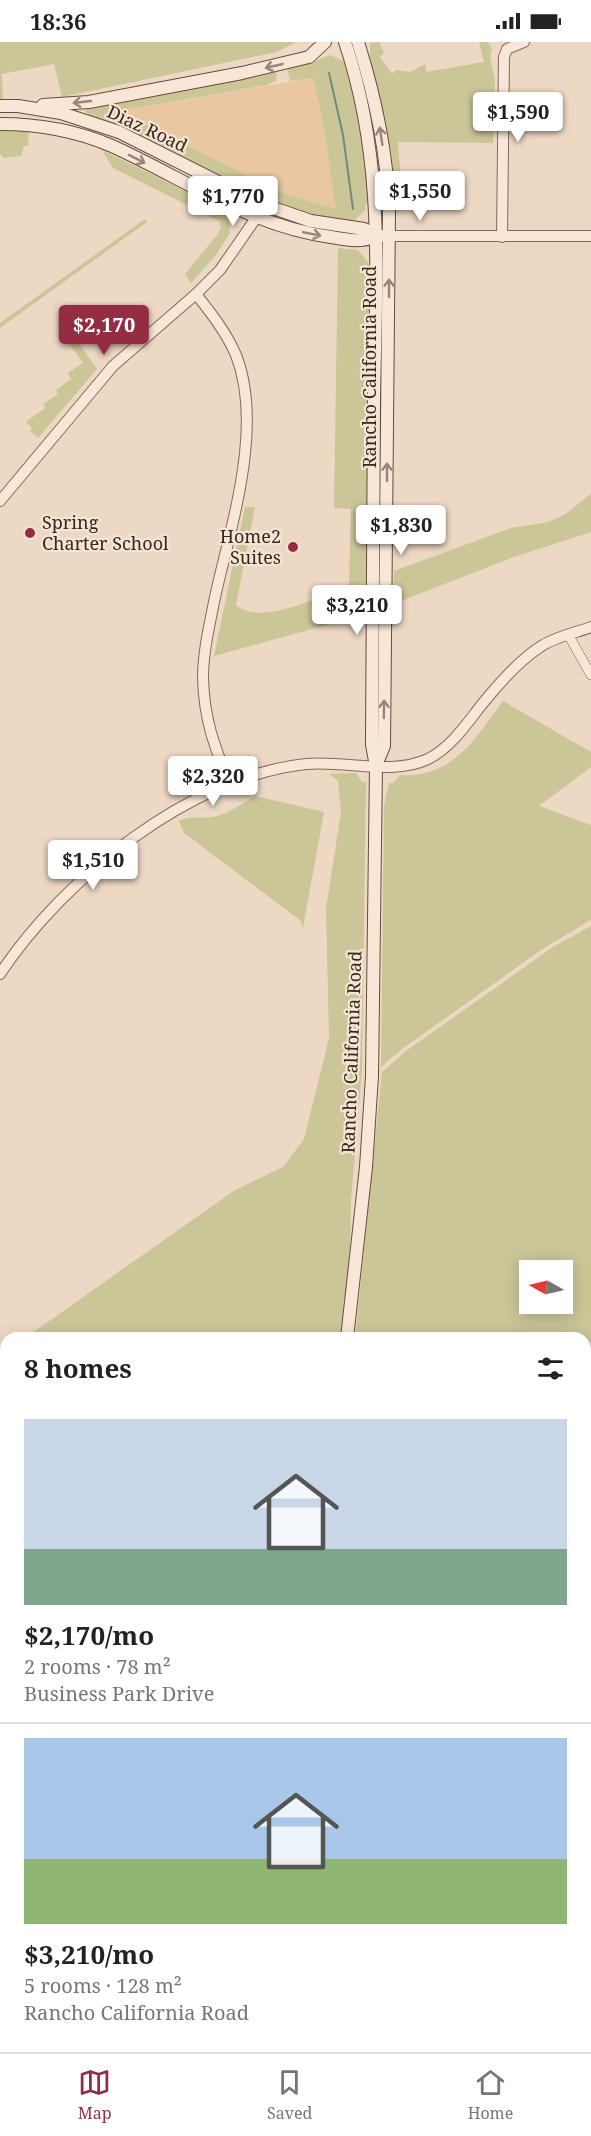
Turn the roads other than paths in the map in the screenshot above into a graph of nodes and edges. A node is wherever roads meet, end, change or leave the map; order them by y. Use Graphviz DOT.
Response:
graph roads {
  1 [pos="325,42"];
  2 [pos="345,42"];
  3 [pos="358,42"];
  4 [pos="524,42"];
  5 [pos="0,106"];
  6 [pos="18,106"];
  7 [pos="0,124"];
  8 [pos="256,218"];
  9 [pos="376,236"];
  10 [pos="389,236"];
  11 [pos="591,236"];
  12 [pos="502,237"];
  13 [pos="196,294"];
  14 [pos="0,501"];
  15 [pos="591,627"];
  16 [pos="569,636"];
  17 [pos="591,675"];
  18 [pos="376,766"];
  19 [pos="229,783"];
  20 [pos="0,974"];
  21 [pos="348,1332"];
  1 -- 6 [label="main road, one-way"];
  2 -- 9 [label="main road, Rancho California Road"];
  10 -- 3 [label="main road, Rancho California Road, one-way"];
  4 -- 12 [label="street"];
  5 -- 6 [label="main road, Diaz Road"];
  6 -- 9 [label="main road, Diaz Road"];
  7 -- 8 [label="main road, Diaz Road, one-way"];
  8 -- 9 [label="main road, Diaz Road, one-way"];
  8 -- 13 [label="street"];
  9 -- 10 [label="main road, Diaz Road"];
  9 -- 18 [label="main road, Rancho California Road"];
  10 -- 12 [label="street"];
  18 -- 10 [label="main road, Rancho California Road, one-way"];
  11 -- 12 [label="street"];
  13 -- 14 [label="street"];
  13 -- 19 [label="street"];
  15 -- 16 [label="street"];
  16 -- 17 [label="street"];
  16 -- 18 [label="street"];
  18 -- 19 [label="street"];
  18 -- 21 [label="main road, Rancho California Road"];
  19 -- 20 [label="street"];
}
